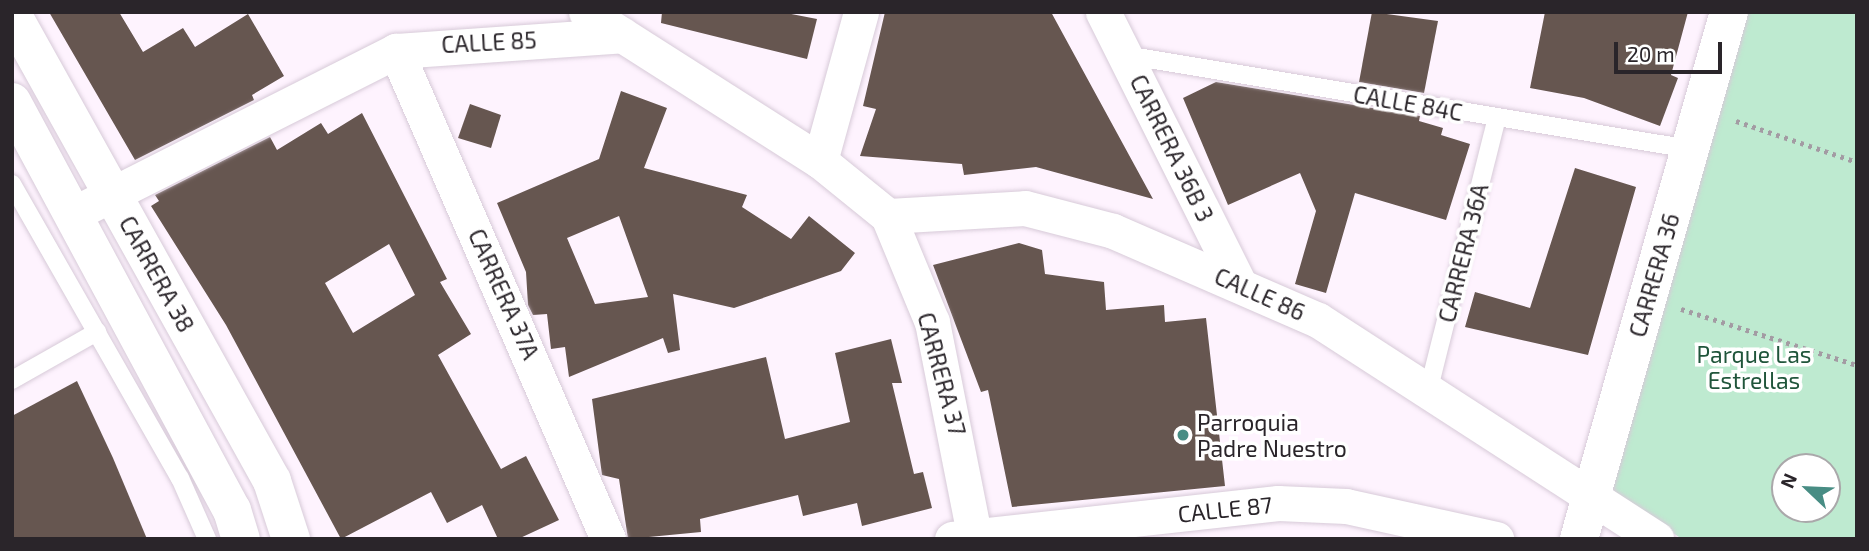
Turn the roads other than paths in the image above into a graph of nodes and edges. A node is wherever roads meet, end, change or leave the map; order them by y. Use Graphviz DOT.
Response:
graph roads {
  1 [pos="586,12"];
  2 [pos="860,12"];
  3 [pos="1103,12"];
  4 [pos="1729,12"];
  5 [pos="12,14"];
  6 [pos="622,35"];
  7 [pos="396,51"];
  8 [pos="1125,55"];
  9 [pos="12,102"];
  10 [pos="1497,118"];
  11 [pos="1690,149"];
  12 [pos="820,161"];
  13 [pos="12,184"];
  14 [pos="113,193"];
  15 [pos="73,214"];
  16 [pos="888,216"];
  17 [pos="1240,285"];
  18 [pos="97,332"];
  19 [pos="12,380"];
  20 [pos="1429,388"];
  21 [pos="1590,496"];
  22 [pos="967,538"];
  23 [pos="207,539"];
  24 [pos="241,539"];
  25 [pos="290,539"];
  26 [pos="608,539"];
  27 [pos="1496,539"];
  28 [pos="1579,539"];
  29 [pos="1656,539"];
  1 -- 6 [label="street"];
  2 -- 12 [label="street"];
  3 -- 8 [label="street, CARRERA 36B 3"];
  4 -- 11 [label="main road, CARRERA 36"];
  5 -- 14 [label="main road, CARRERA 38"];
  6 -- 7 [label="street, CALLE 85"];
  6 -- 12 [label="street"];
  7 -- 14 [label="street, CALLE 85"];
  7 -- 26 [label="street, CARRERA 37A"];
  8 -- 10 [label="lane, CALLE 84C"];
  8 -- 17 [label="street, CARRERA 36B 3"];
  9 -- 15 [label="main road, CARRERA 38"];
  10 -- 11 [label="lane, CALLE 84C"];
  10 -- 20 [label="lane, CARRERA 36A"];
  11 -- 21 [label="main road, CARRERA 36"];
  12 -- 16 [label="street"];
  13 -- 18 [label="lane"];
  14 -- 15 [label="street, CALLE 85"];
  14 -- 25 [label="main road, CARRERA 38"];
  15 -- 24 [label="main road, CARRERA 38"];
  16 -- 17 [label="street, CALLE 86"];
  16 -- 22 [label="street, CARRERA 37"];
  17 -- 20 [label="street, CALLE 86"];
  18 -- 19 [label="lane"];
  18 -- 23 [label="lane"];
  20 -- 21 [label="street, CALLE 86"];
  21 -- 28 [label="main road, CARRERA 36"];
  21 -- 29 [label="street"];
  22 -- 27 [label="street, CALLE 87"];
}
